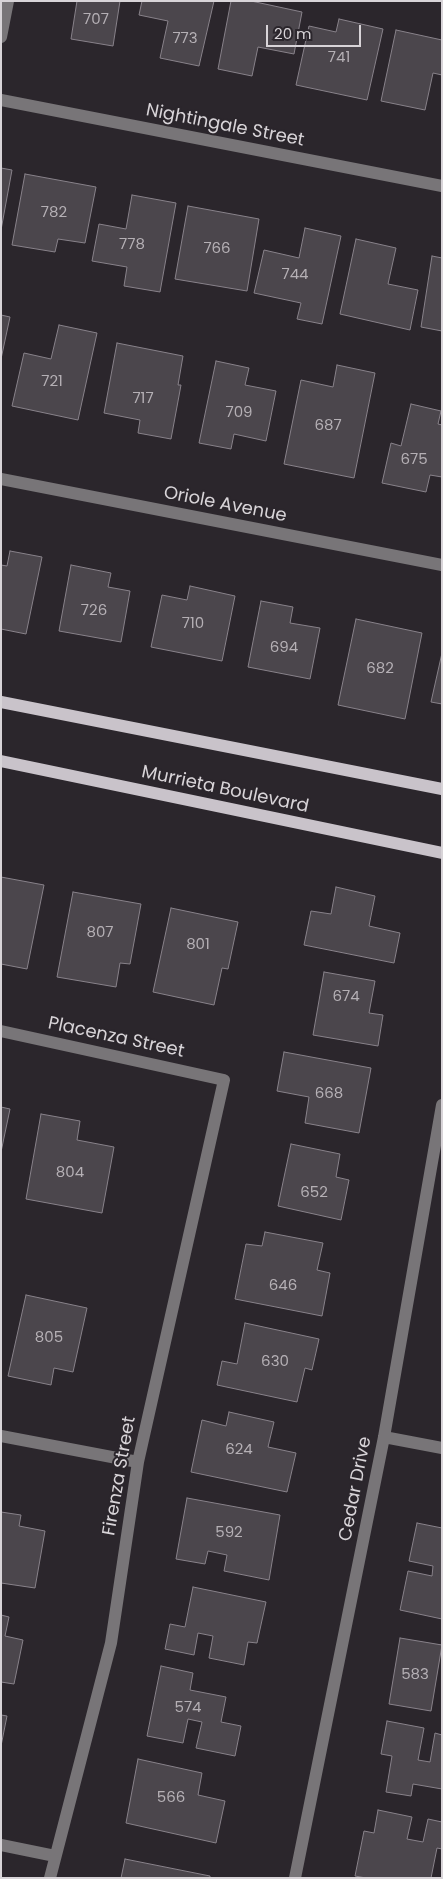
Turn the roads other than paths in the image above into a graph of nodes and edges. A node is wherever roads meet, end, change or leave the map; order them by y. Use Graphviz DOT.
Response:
graph roads {
  1 [pos="8,1"];
  2 [pos="1,37"];
  3 [pos="1,100"];
  4 [pos="442,186"];
  5 [pos="1,479"];
  6 [pos="442,565"];
  7 [pos="1,702"];
  8 [pos="1,761"];
  9 [pos="442,788"];
  10 [pos="442,853"];
  11 [pos="1,1031"];
  12 [pos="224,1080"];
  13 [pos="442,1106"];
  14 [pos="1,1436"];
  15 [pos="384,1437"];
  16 [pos="442,1448"];
  17 [pos="138,1462"];
  18 [pos="1,1845"];
  19 [pos="55,1856"];
  20 [pos="50,1878"];
  21 [pos="295,1878"];
  1 -- 2 [label="street"];
  3 -- 4 [label="street, Nightingale Street"];
  5 -- 6 [label="street, Oriole Avenue"];
  7 -- 9 [label="main road"];
  8 -- 10 [label="main road, Murrieta Boulevard"];
  11 -- 12 [label="street, Placenza Street"];
  12 -- 17 [label="street, Firenza Street"];
  13 -- 15 [label="street, Cedar Drive"];
  14 -- 17 [label="street"];
  15 -- 16 [label="street"];
  15 -- 21 [label="street, Cedar Drive"];
  17 -- 19 [label="street, Firenza Street"];
  18 -- 19 [label="street"];
  19 -- 20 [label="street, Firenza Street"];
}
